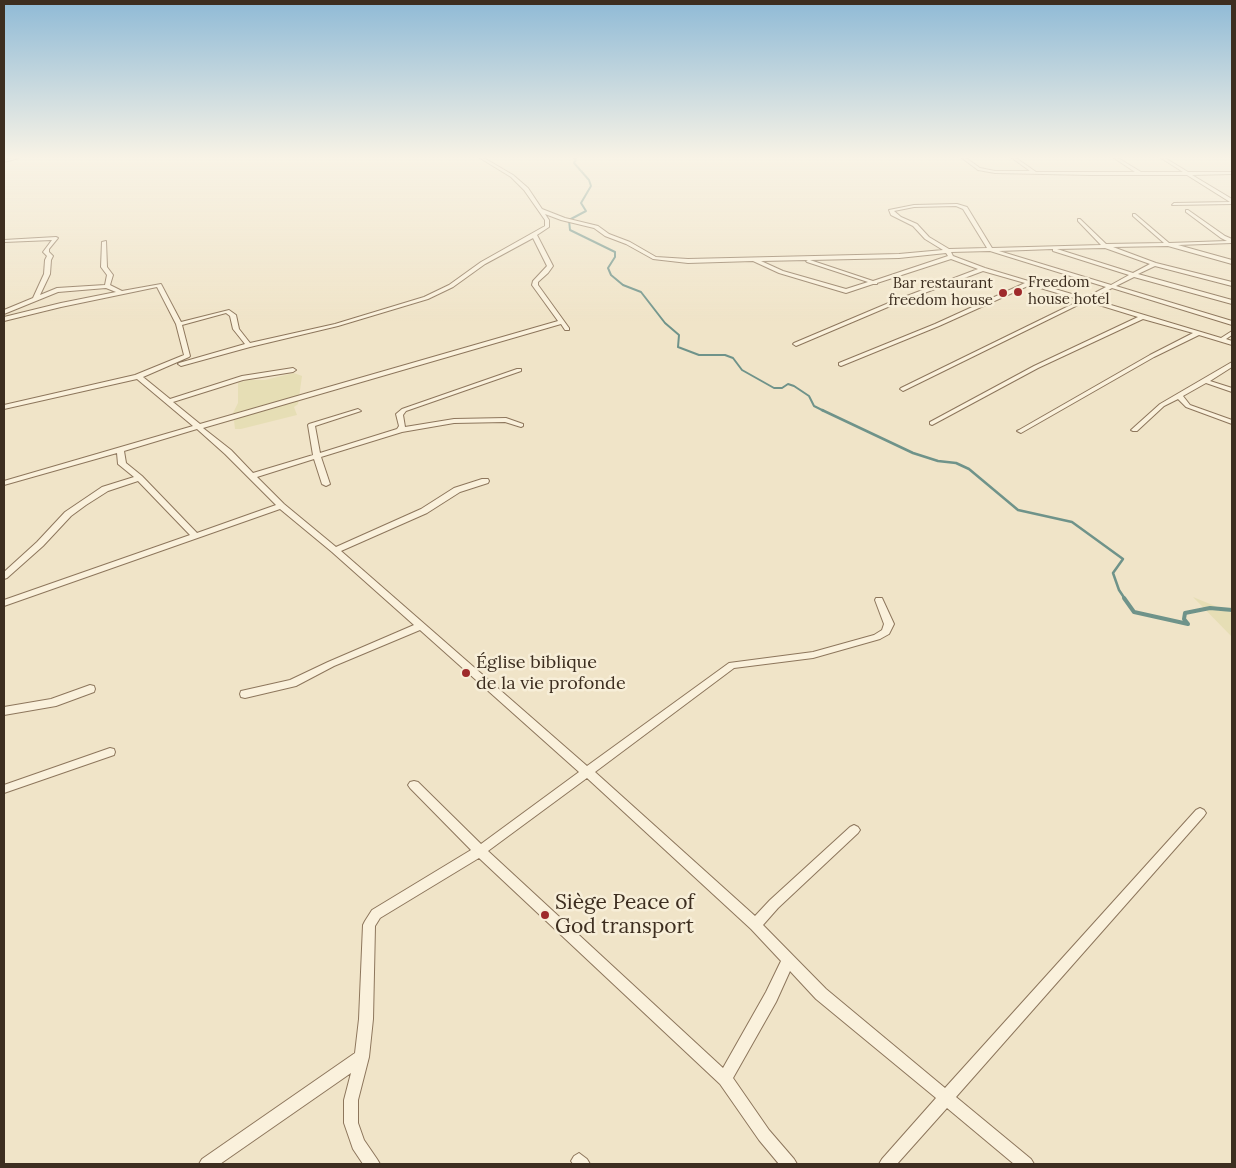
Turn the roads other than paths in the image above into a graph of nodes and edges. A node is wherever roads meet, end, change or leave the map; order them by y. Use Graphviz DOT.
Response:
graph roads {
  1 [pos="542,213"];
  2 [pos="546,213"];
  3 [pos="893,213"];
  4 [pos="968,213"];
  5 [pos="1190,213"];
  6 [pos="1135,215"];
  7 [pos="1080,220"];
  8 [pos="534,235"];
  9 [pos="4,241"];
  10 [pos="104,242"];
  11 [pos="1232,242"];
  12 [pos="1168,244"];
  13 [pos="1105,246"];
  14 [pos="1050,248"];
  15 [pos="990,250"];
  16 [pos="950,254"];
  17 [pos="802,258"];
  18 [pos="752,259"];
  19 [pos="1232,262"];
  20 [pos="1154,264"];
  21 [pos="983,269"];
  22 [pos="1134,275"];
  23 [pos="875,283"];
  24 [pos="1030,284"];
  25 [pos="1232,284"];
  26 [pos="107,286"];
  27 [pos="1110,287"];
  28 [pos="122,293"];
  29 [pos="35,299"];
  30 [pos="1085,300"];
  31 [pos="1232,302"];
  32 [pos="4,312"];
  33 [pos="1142,316"];
  34 [pos="4,319"];
  35 [pos="562,322"];
  36 [pos="1232,323"];
  37 [pos="179,324"];
  38 [pos="567,329"];
  39 [pos="1232,333"];
  40 [pos="1199,334"];
  41 [pos="1221,340"];
  42 [pos="1232,343"];
  43 [pos="796,344"];
  44 [pos="249,345"];
  45 [pos="841,364"];
  46 [pos="1232,364"];
  47 [pos="293,370"];
  48 [pos="519,370"];
  49 [pos="138,376"];
  50 [pos="1205,381"];
  51 [pos="903,389"];
  52 [pos="1232,390"];
  53 [pos="1179,396"];
  54 [pos="168,402"];
  55 [pos="4,407"];
  56 [pos="358,410"];
  57 [pos="1232,422"];
  58 [pos="932,424"];
  59 [pos="521,425"];
  60 [pos="197,427"];
  61 [pos="400,430"];
  62 [pos="1135,430"];
  63 [pos="1021,431"];
  64 [pos="120,450"];
  65 [pos="317,456"];
  66 [pos="252,476"];
  67 [pos="139,478"];
  68 [pos="485,481"];
  69 [pos="4,483"];
  70 [pos="326,484"];
  71 [pos="281,506"];
  72 [pos="196,536"];
  73 [pos="335,550"];
  74 [pos="4,576"];
  75 [pos="879,600"];
  76 [pos="4,603"];
  77 [pos="420,626"];
  78 [pos="90,689"];
  79 [pos="246,694"];
  80 [pos="4,710"];
  81 [pos="110,752"];
  82 [pos="586,771"];
  83 [pos="414,785"];
  84 [pos="4,789"];
  85 [pos="1200,814"];
  86 [pos="854,830"];
  87 [pos="480,851"];
  88 [pos="756,924"];
  89 [pos="788,960"];
  90 [pos="362,1057"];
  91 [pos="725,1079"];
  92 [pos="947,1097"];
  93 [pos="207,1164"];
  94 [pos="372,1164"];
  95 [pos="789,1164"];
  96 [pos="887,1164"];
  97 [pos="1026,1164"];
  1 -- 8 [label="street"];
  2 -- 18 [label="street"];
  3 -- 16 [label="street"];
  4 -- 15 [label="street"];
  5 -- 11 [label="street"];
  6 -- 12 [label="street"];
  7 -- 13 [label="street"];
  8 -- 35 [label="street"];
  8 -- 44 [label="street"];
  9 -- 29 [label="street"];
  10 -- 26 [label="street"];
  11 -- 12 [label="street"];
  12 -- 13 [label="street"];
  12 -- 19 [label="street"];
  13 -- 14 [label="street"];
  13 -- 20 [label="street"];
  14 -- 15 [label="street"];
  14 -- 22 [label="street"];
  15 -- 16 [label="street"];
  15 -- 27 [label="street"];
  16 -- 17 [label="street"];
  16 -- 21 [label="street"];
  16 -- 23 [label="street"];
  17 -- 18 [label="street"];
  17 -- 23 [label="street"];
  18 -- 23 [label="street"];
  20 -- 22 [label="street"];
  20 -- 25 [label="street"];
  21 -- 24 [label="street"];
  21 -- 43 [label="street"];
  22 -- 27 [label="street"];
  22 -- 31 [label="street"];
  24 -- 30 [label="street"];
  24 -- 45 [label="street"];
  26 -- 28 [label="street"];
  26 -- 29 [label="street"];
  27 -- 30 [label="street"];
  27 -- 36 [label="street"];
  28 -- 34 [label="street"];
  28 -- 37 [label="street"];
  29 -- 32 [label="street"];
  30 -- 33 [label="street"];
  30 -- 51 [label="street"];
  33 -- 40 [label="street"];
  33 -- 58 [label="street"];
  35 -- 38 [label="street"];
  35 -- 60 [label="street"];
  37 -- 44 [label="street"];
  37 -- 49 [label="street"];
  39 -- 41 [label="street"];
  40 -- 41 [label="street"];
  40 -- 63 [label="street"];
  41 -- 42 [label="street"];
  44 -- 49 [label="street"];
  46 -- 50 [label="street"];
  47 -- 54 [label="street"];
  48 -- 61 [label="street"];
  49 -- 54 [label="street"];
  49 -- 55 [label="street"];
  50 -- 52 [label="street"];
  50 -- 53 [label="street"];
  53 -- 57 [label="street"];
  53 -- 62 [label="street"];
  54 -- 60 [label="street"];
  56 -- 65 [label="street"];
  59 -- 61 [label="street"];
  60 -- 64 [label="street"];
  60 -- 66 [label="street"];
  61 -- 65 [label="street"];
  64 -- 67 [label="street"];
  64 -- 69 [label="street"];
  65 -- 66 [label="street"];
  65 -- 70 [label="street"];
  66 -- 71 [label="street"];
  67 -- 72 [label="street"];
  67 -- 74 [label="street"];
  68 -- 73 [label="street"];
  71 -- 72 [label="street"];
  71 -- 73 [label="street"];
  72 -- 76 [label="street"];
  73 -- 77 [label="street"];
  75 -- 82 [label="street"];
  77 -- 79 [label="street"];
  77 -- 82 [label="street"];
  78 -- 80 [label="street"];
  81 -- 84 [label="street"];
  82 -- 87 [label="street"];
  82 -- 88 [label="street"];
  83 -- 87 [label="street"];
  85 -- 92 [label="street"];
  86 -- 88 [label="street"];
  87 -- 90 [label="street"];
  87 -- 91 [label="street"];
  88 -- 89 [label="street"];
  89 -- 91 [label="street"];
  89 -- 92 [label="street"];
  90 -- 93 [label="street"];
  90 -- 94 [label="street"];
  91 -- 95 [label="street"];
  92 -- 96 [label="street"];
  92 -- 97 [label="street"];
}
